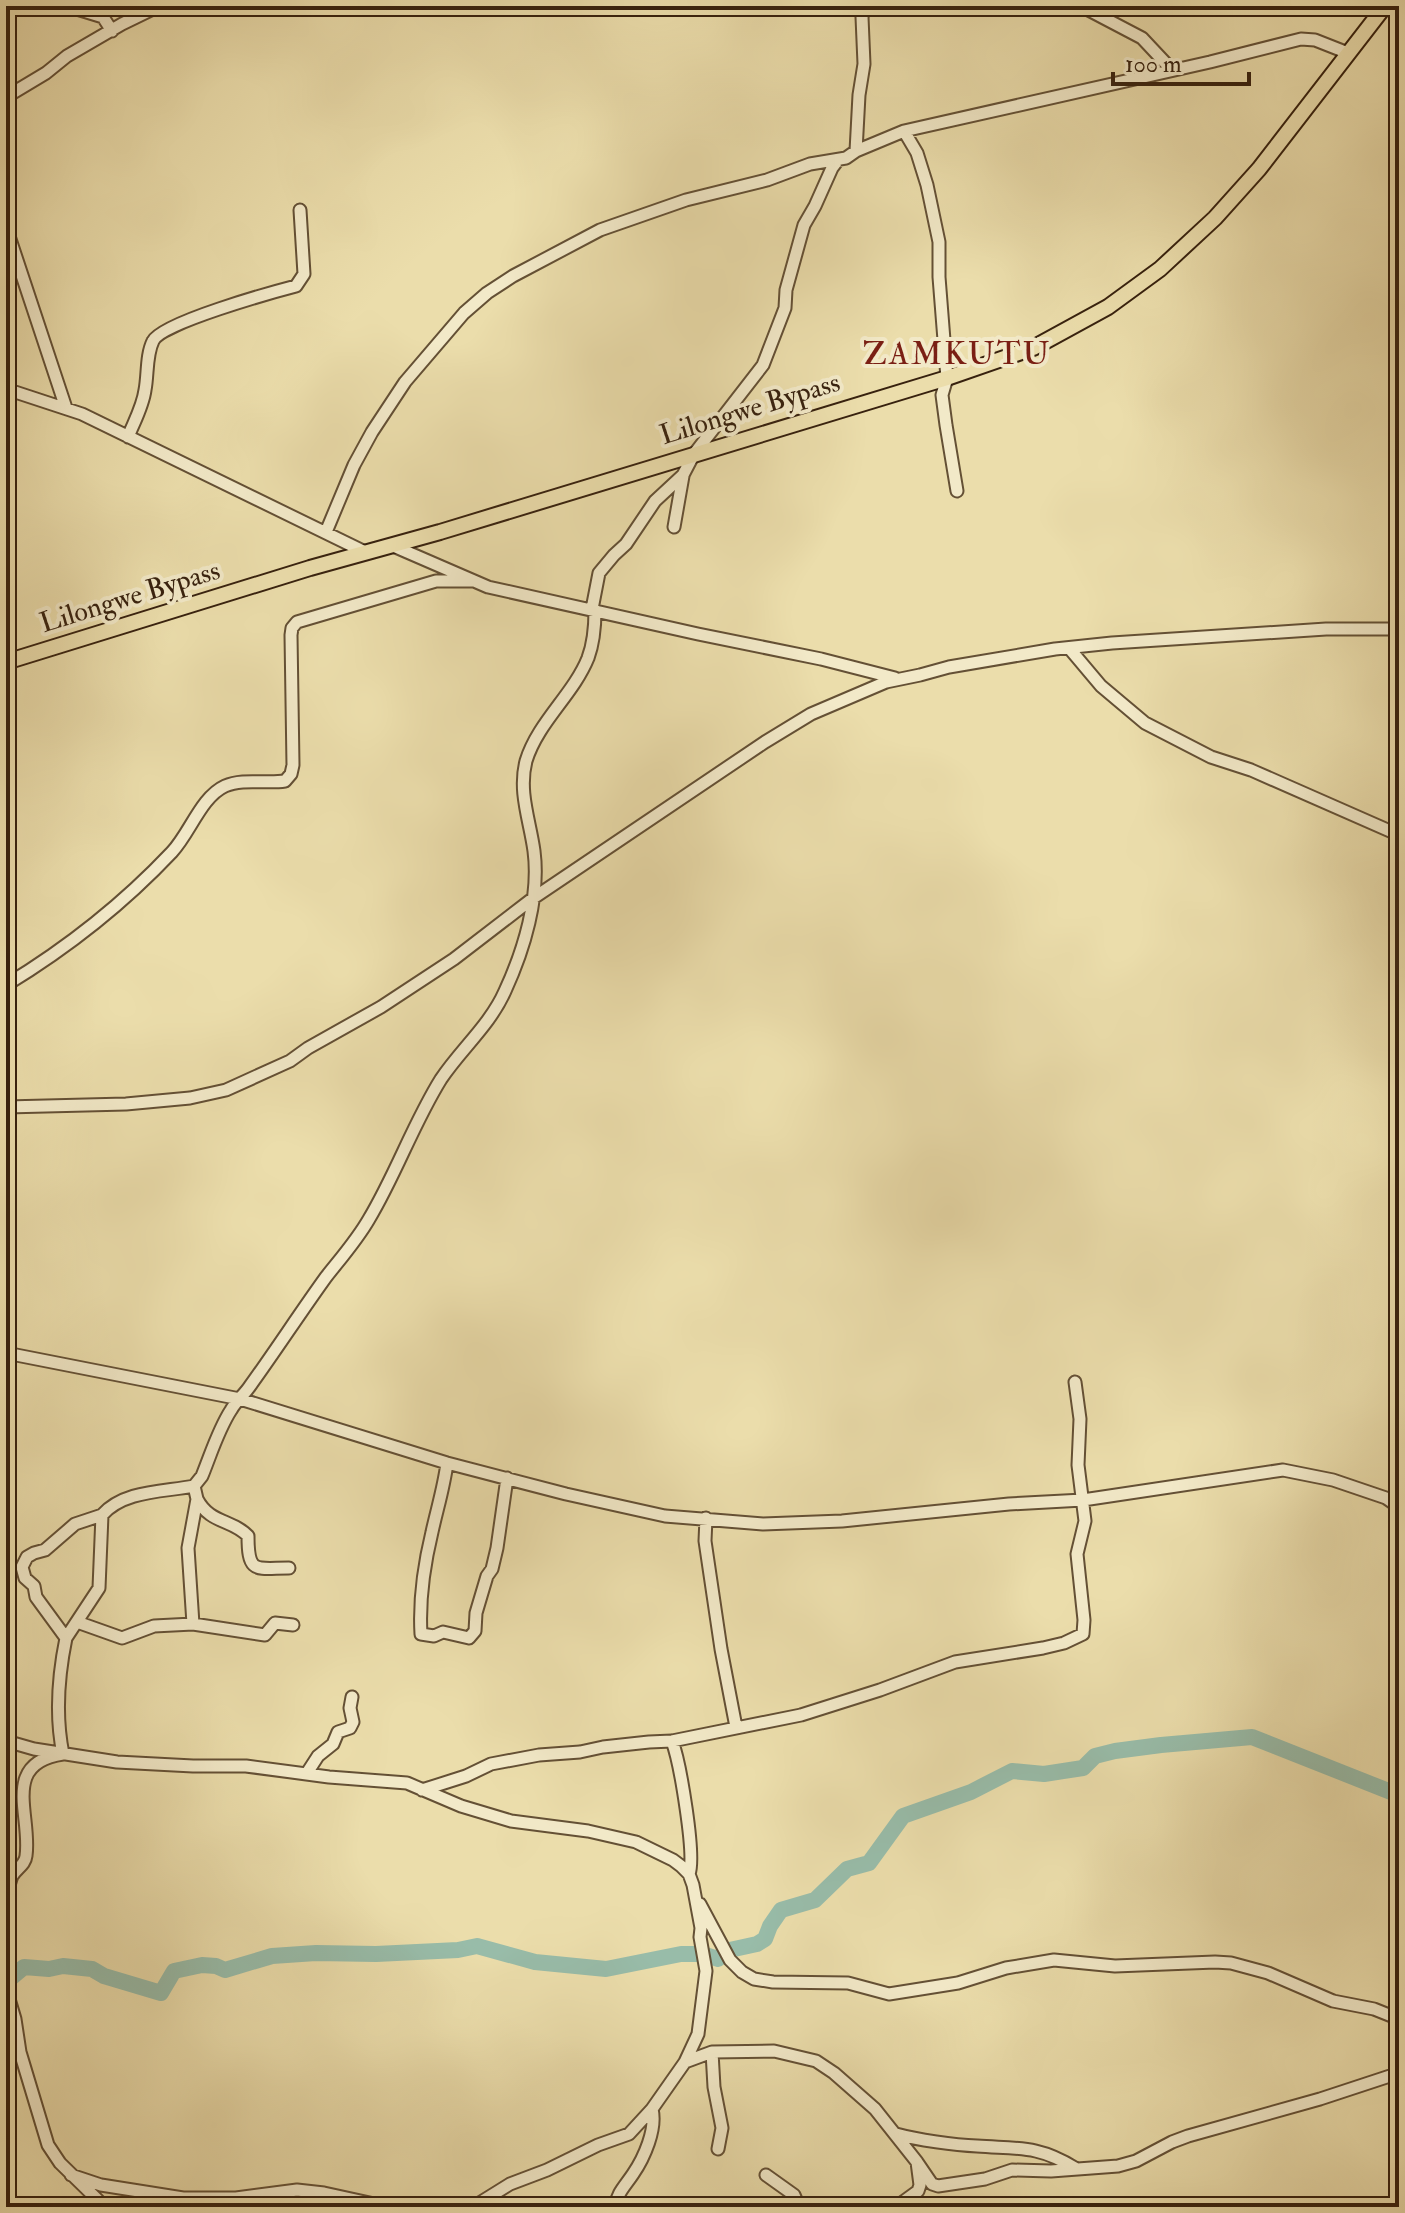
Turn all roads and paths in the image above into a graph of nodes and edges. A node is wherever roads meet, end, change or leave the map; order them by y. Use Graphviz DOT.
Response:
graph roads {
  1 [pos="67,6"];
  2 [pos="159,6"];
  3 [pos="1081,6"];
  4 [pos="1385,6"];
  5 [pos="861,10"];
  6 [pos="112,31"];
  7 [pos="1348,53"];
  8 [pos="1172,70"];
  9 [pos="6,97"];
  10 [pos="904,131"];
  11 [pos="856,151"];
  12 [pos="838,160"];
  13 [pos="300,210"];
  14 [pos="6,227"];
  15 [pos="947,378"];
  16 [pos="6,389"];
  17 [pos="66,408"];
  18 [pos="128,437"];
  19 [pos="694,454"];
  20 [pos="683,475"];
  21 [pos="957,491"];
  22 [pos="674,527"];
  23 [pos="326,532"];
  24 [pos="391,545"];
  25 [pos="365,552"];
  26 [pos="474,581"];
  27 [pos="593,610"];
  28 [pos="1399,629"];
  29 [pos="1069,648"];
  30 [pos="6,662"];
  31 [pos="898,679"];
  32 [pos="1399,835"];
  33 [pos="532,899"];
  34 [pos="6,985"];
  35 [pos="6,1107"];
  36 [pos="6,1353"];
  37 [pos="1075,1382"];
  38 [pos="240,1399"];
  39 [pos="447,1463"];
  40 [pos="507,1478"];
  41 [pos="194,1486"];
  42 [pos="197,1499"];
  43 [pos="1083,1500"];
  44 [pos="1399,1507"];
  45 [pos="102,1515"];
  46 [pos="706,1518"];
  47 [pos="289,1568"];
  48 [pos="77,1622"];
  49 [pos="193,1624"];
  50 [pos="293,1625"];
  51 [pos="66,1638"];
  52 [pos="352,1697"];
  53 [pos="736,1727"];
  54 [pos="6,1741"];
  55 [pos="672,1741"];
  56 [pos="63,1754"];
  57 [pos="307,1773"];
  58 [pos="422,1790"];
  59 [pos="689,1874"];
  60 [pos="696,1898"];
  61 [pos="6,1900"];
  62 [pos="6,1989"];
  63 [pos="1399,2019"];
  64 [pos="712,2052"];
  65 [pos="685,2062"];
  66 [pos="1399,2073"];
  67 [pos="652,2109"];
  68 [pos="895,2134"];
  69 [pos="718,2149"];
  70 [pos="917,2162"];
  71 [pos="1075,2168"];
  72 [pos="71,2175"];
  73 [pos="766,2175"];
  74 [pos="105,2207"];
  75 [pos="388,2207"];
  76 [pos="473,2207"];
  77 [pos="615,2207"];
  78 [pos="799,2207"];
  79 [pos="896,2207"];
  1 -- 6 [label="street"];
  2 -- 6 [label="street"];
  3 -- 8 [label="street"];
  4 -- 7 [label="main road, Lilongwe Bypass"];
  5 -- 11 [label="street"];
  6 -- 9 [label="street"];
  7 -- 8 [label="street"];
  7 -- 15 [label="main road, Lilongwe Bypass"];
  8 -- 10 [label="street"];
  10 -- 11 [label="street"];
  10 -- 15 [label="street"];
  11 -- 12 [label="street"];
  12 -- 19 [label="street"];
  12 -- 23 [label="street"];
  13 -- 18 [label="street"];
  14 -- 17 [label="street"];
  15 -- 19 [label="main road, Lilongwe Bypass"];
  15 -- 21 [label="street"];
  16 -- 17 [label="street"];
  17 -- 18 [label="street"];
  18 -- 23 [label="street"];
  19 -- 20 [label="street"];
  19 -- 24 [label="main road, Lilongwe Bypass"];
  20 -- 22 [label="street"];
  20 -- 27 [label="street"];
  23 -- 25 [label="street"];
  24 -- 25 [label="main road, Lilongwe Bypass"];
  24 -- 26 [label="street"];
  25 -- 30 [label="main road, Lilongwe Bypass"];
  26 -- 27 [label="street"];
  26 -- 34 [label="street"];
  27 -- 31 [label="street"];
  27 -- 33 [label="street"];
  28 -- 29 [label="street"];
  29 -- 31 [label="street"];
  29 -- 32 [label="street"];
  31 -- 33 [label="street"];
  33 -- 35 [label="street"];
  33 -- 38 [label="street"];
  36 -- 38 [label="street"];
  37 -- 43 [label="street"];
  38 -- 39 [label="street"];
  38 -- 41 [label="street"];
  39 -- 40 [label="street"];
  39 -- 40 [label="street"];
  40 -- 46 [label="street"];
  41 -- 42 [label="street"];
  41 -- 45 [label="street"];
  42 -- 47 [label="street"];
  42 -- 49 [label="street"];
  43 -- 44 [label="street"];
  43 -- 46 [label="street"];
  43 -- 53 [label="street"];
  45 -- 48 [label="street"];
  45 -- 51 [label="street"];
  46 -- 53 [label="street"];
  48 -- 49 [label="street"];
  48 -- 51 [label="street"];
  49 -- 50 [label="street"];
  51 -- 56 [label="street"];
  52 -- 57 [label="street"];
  53 -- 55 [label="street"];
  54 -- 56 [label="street"];
  55 -- 58 [label="street"];
  55 -- 59 [label="street"];
  56 -- 57 [label="street"];
  56 -- 61 [label="street"];
  57 -- 58 [label="street"];
  58 -- 59 [label="street"];
  59 -- 60 [label="street"];
  60 -- 63 [label="street"];
  60 -- 65 [label="street"];
  62 -- 72 [label="street"];
  64 -- 65 [label="street"];
  64 -- 68 [label="street"];
  64 -- 69 [label="street"];
  65 -- 67 [label="street"];
  66 -- 71 [label="street"];
  67 -- 76 [label="street"];
  67 -- 77 [label="street"];
  68 -- 70 [label="street"];
  68 -- 71 [label="street"];
  70 -- 71 [label="street"];
  70 -- 79 [label="street"];
  72 -- 74 [label="street"];
  72 -- 75 [label="street"];
  73 -- 78 [label="street"];
}
